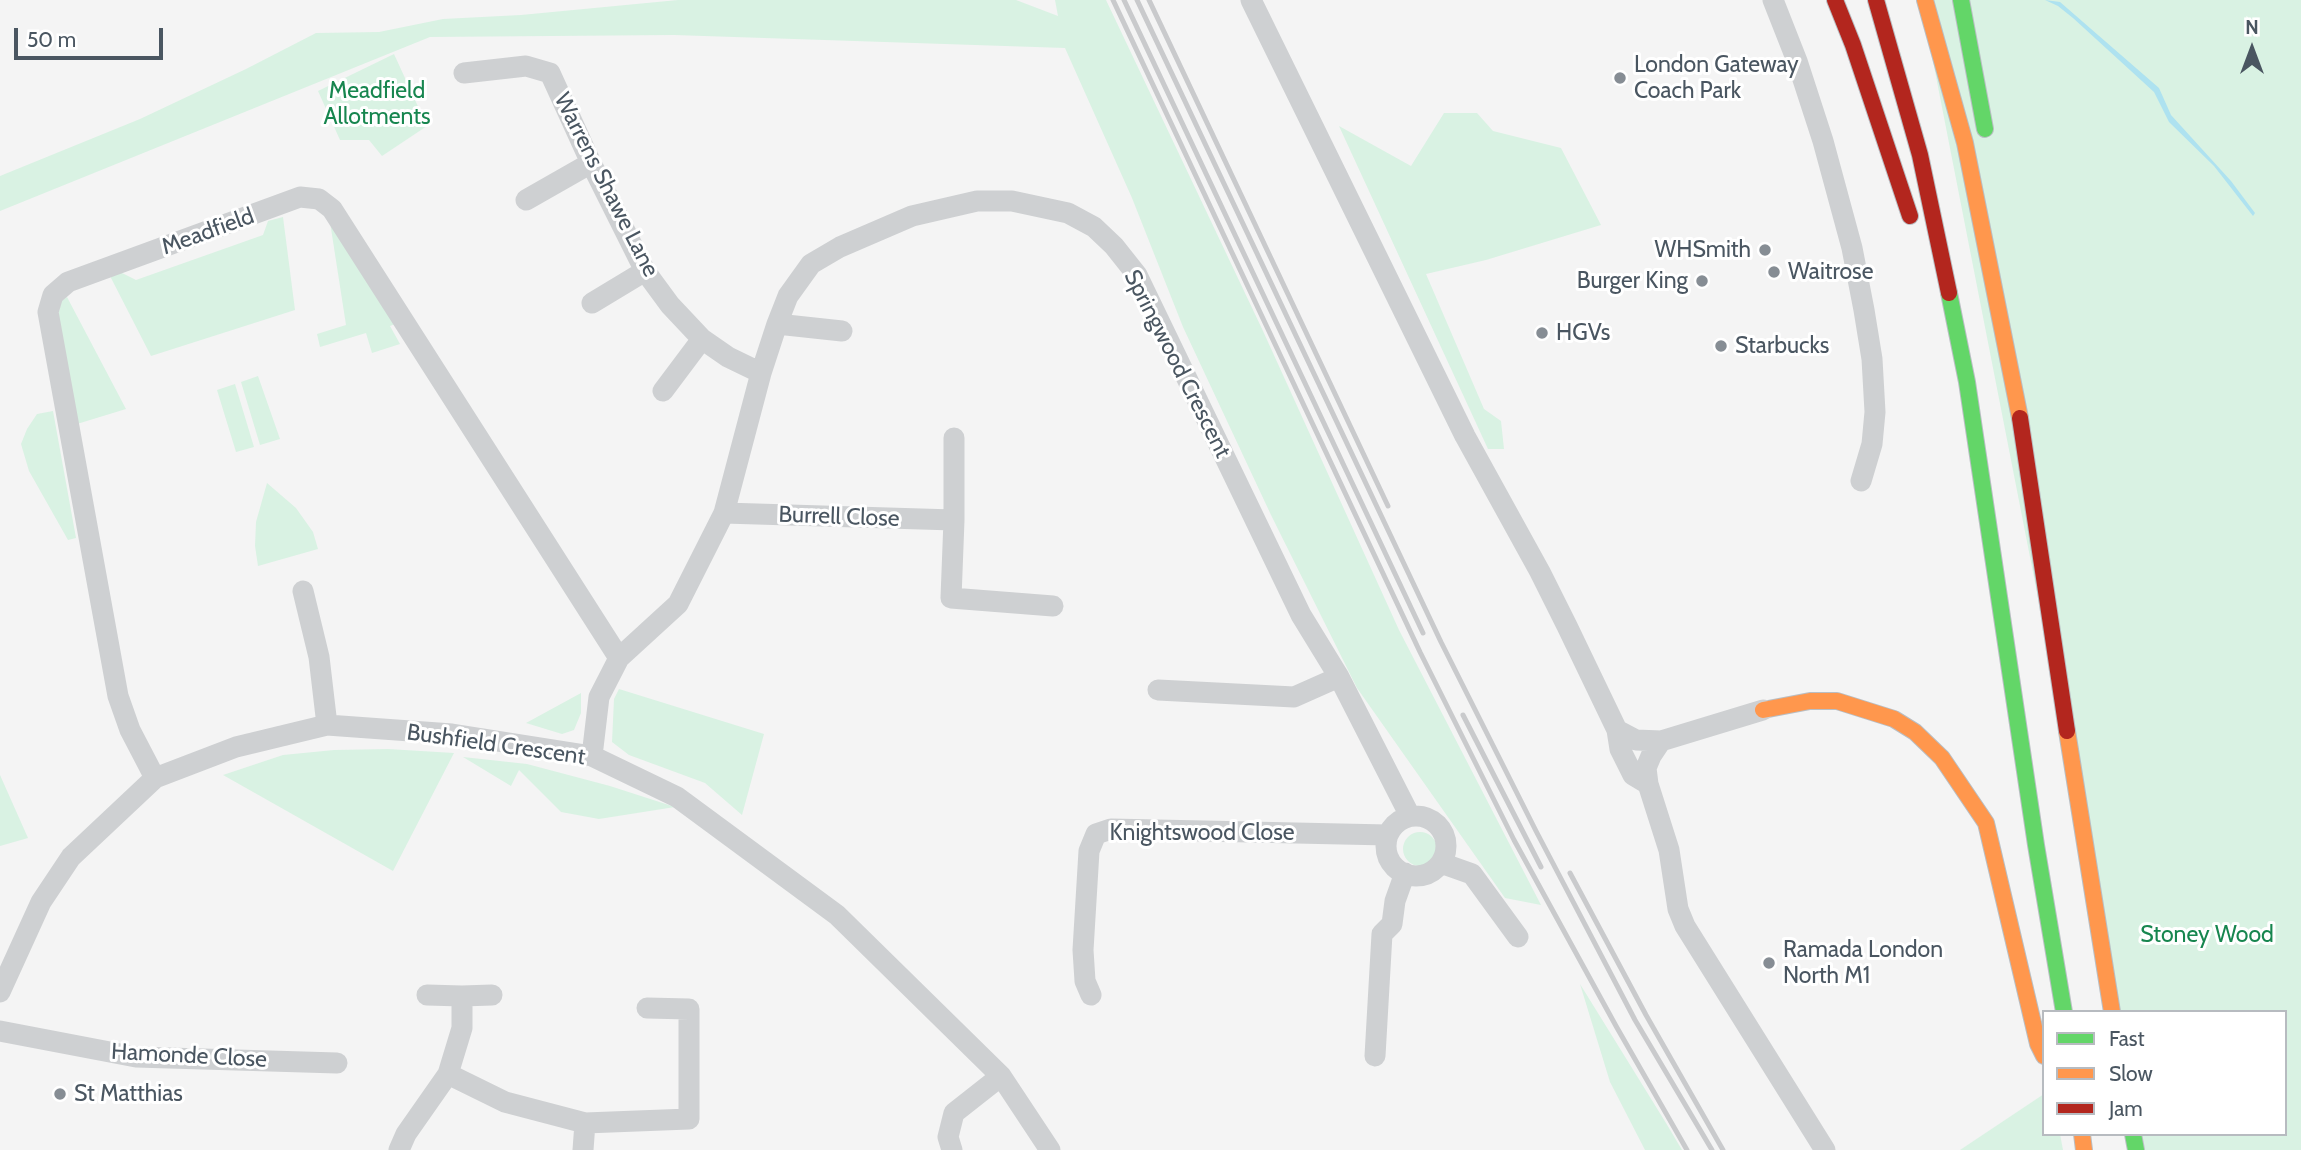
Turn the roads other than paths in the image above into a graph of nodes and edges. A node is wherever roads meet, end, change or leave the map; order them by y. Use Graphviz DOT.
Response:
graph roads {
  1 [pos="1251,0"];
  2 [pos="1773,0"];
  3 [pos="1835,0"];
  4 [pos="1876,0"];
  5 [pos="1925,0"];
  6 [pos="1961,0"];
  7 [pos="464,73"];
  8 [pos="1987,141"];
  9 [pos="591,163"];
  10 [pos="526,200"];
  11 [pos="1915,234"];
  12 [pos="645,271"];
  13 [pos="592,303"];
  14 [pos="1936,308"];
  15 [pos="2017,319"];
  16 [pos="777,324"];
  17 [pos="842,331"];
  18 [pos="702,339"];
  19 [pos="761,373"];
  20 [pos="663,391"];
  21 [pos="954,438"];
  22 [pos="1861,481"];
  23 [pos="724,513"];
  24 [pos="954,520"];
  25 [pos="2038,528"];
  26 [pos="1992,534"];
  27 [pos="303,591"];
  28 [pos="1053,606"];
  29 [pos="619,658"];
  30 [pos="1339,677"];
  31 [pos="1158,690"];
  32 [pos="1763,710"];
  33 [pos="327,725"];
  34 [pos="1617,730"];
  35 [pos="1661,741"];
  36 [pos="592,756"];
  37 [pos="155,778"];
  38 [pos="1648,784"];
  39 [pos="1410,816"];
  40 [pos="1388,835"];
  41 [pos="1441,863"];
  42 [pos="1405,873"];
  43 [pos="1518,937"];
  44 [pos="0,992"];
  45 [pos="427,995"];
  46 [pos="492,995"];
  47 [pos="1091,995"];
  48 [pos="462,996"];
  49 [pos="647,1009"];
  50 [pos="2064,1010"];
  51 [pos="2112,1010"];
  52 [pos="0,1031"];
  53 [pos="2042,1052"];
  54 [pos="1375,1056"];
  55 [pos="337,1063"];
  56 [pos="449,1074"];
  57 [pos="1000,1076"];
  58 [pos="585,1123"];
  59 [pos="399,1150"];
  60 [pos="583,1150"];
  61 [pos="952,1150"];
  62 [pos="1050,1150"];
  63 [pos="1825,1150"];
  1 -- 34 [label="street"];
  2 -- 22 [label="street"];
  3 -- 11 [label="highway"];
  4 -- 26 [label="highway"];
  5 -- 25 [label="highway"];
  6 -- 8 [label="highway"];
  7 -- 9 [label="street, Warrens Shawe Lane"];
  9 -- 10 [label="street"];
  9 -- 12 [label="street, Warrens Shawe Lane"];
  12 -- 13 [label="street"];
  12 -- 18 [label="street, Warrens Shawe Lane"];
  14 -- 26 [label="highway"];
  15 -- 25 [label="highway"];
  16 -- 17 [label="street"];
  16 -- 19 [label="street, Springwood Crescent"];
  16 -- 30 [label="street, Springwood Crescent"];
  18 -- 19 [label="street, Warrens Shawe Lane"];
  18 -- 20 [label="street"];
  19 -- 23 [label="street, Springwood Crescent"];
  21 -- 24 [label="street"];
  23 -- 24 [label="street, Burrell Close"];
  23 -- 29 [label="street, Springwood Crescent"];
  24 -- 28 [label="street"];
  25 -- 51 [label="highway"];
  26 -- 50 [label="highway"];
  27 -- 33 [label="street"];
  29 -- 36 [label="street, Springwood Crescent"];
  29 -- 37 [label="street, Meadfield"];
  30 -- 31 [label="street"];
  30 -- 39 [label="street, Springwood Crescent"];
  32 -- 35 [label="street"];
  32 -- 53 [label="highway"];
  33 -- 36 [label="street, Bushfield Crescent"];
  33 -- 37 [label="street, Bushfield Crescent"];
  34 -- 35 [label="street"];
  34 -- 38 [label="street"];
  35 -- 38 [label="street"];
  36 -- 57 [label="street, Bushfield Crescent"];
  37 -- 44 [label="street, Bushfield Crescent"];
  38 -- 63 [label="street"];
  39 -- 40 [label="street"];
  39 -- 41 [label="street"];
  40 -- 42 [label="street"];
  40 -- 47 [label="street, Knightswood Close"];
  41 -- 42 [label="street"];
  41 -- 43 [label="street"];
  42 -- 54 [label="street"];
  45 -- 48 [label="street"];
  46 -- 48 [label="street"];
  48 -- 56 [label="street"];
  49 -- 58 [label="street"];
  52 -- 55 [label="street, Hamonde Close"];
  56 -- 58 [label="street"];
  56 -- 59 [label="street"];
  57 -- 61 [label="street"];
  57 -- 62 [label="street, Bushfield Crescent"];
  58 -- 60 [label="street"];
}
